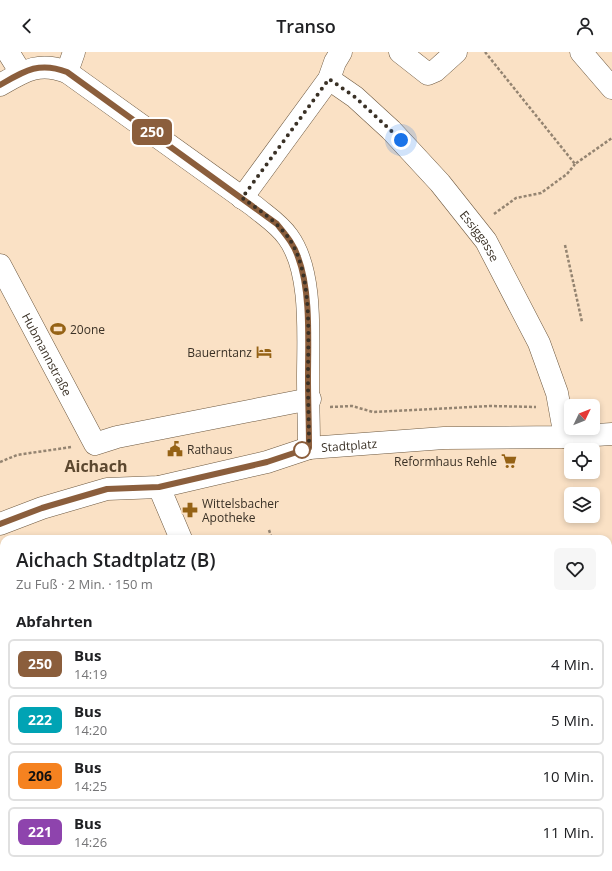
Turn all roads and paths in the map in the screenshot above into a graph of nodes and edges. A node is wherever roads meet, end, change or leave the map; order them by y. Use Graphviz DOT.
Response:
graph roads {
  1 [pos="8,52"];
  2 [pos="341,52"];
  3 [pos="400,52"];
  4 [pos="456,52"];
  5 [pos="485,52"];
  6 [pos="581,52"];
  7 [pos="70,62"];
  8 [pos="22,73"];
  9 [pos="329,79"];
  10 [pos="0,85"];
  11 [pos="612,88"];
  12 [pos="612,138"];
  13 [pos="575,164"];
  14 [pos="242,198"];
  15 [pos="476,227"];
  16 [pos="565,245"];
  17 [pos="0,265"];
  18 [pos="582,322"];
  19 [pos="558,402"];
  20 [pos="310,403"];
  21 [pos="612,434"];
  22 [pos="565,437"];
  23 [pos="95,444"];
  24 [pos="309,448"];
  25 [pos="0,462"];
  26 [pos="159,487"];
  27 [pos="0,524"];
  28 [pos="269,530"];
  29 [pos="179,535"];
  30 [pos="271,535"];
  1 -- 8 [label="street"];
  2 -- 9 [label="street"];
  3 -- 4 [label="street"];
  5 -- 13 [label="path"];
  6 -- 11 [label="street"];
  7 -- 8 [label="street"];
  7 -- 14 [label="street"];
  8 -- 10 [label="street"];
  9 -- 14 [label="street"];
  9 -- 15 [label="street, Essiggasse"];
  12 -- 13 [label="path"];
  13 -- 15 [label="path"];
  14 -- 20 [label="street"];
  15 -- 19 [label="street, Essiggasse"];
  16 -- 18 [label="path"];
  17 -- 23 [label="street, Hubmannstraße"];
  19 -- 20 [label="path"];
  19 -- 22 [label="street, Essiggasse"];
  20 -- 23 [label="street"];
  20 -- 24 [label="street"];
  21 -- 22 [label="street, Stadtplatz"];
  22 -- 24 [label="street, Stadtplatz"];
  23 -- 25 [label="path"];
  24 -- 26 [label="street, Stadtplatz"];
  26 -- 27 [label="street, Stadtplatz"];
  26 -- 29 [label="street"];
  28 -- 30 [label="path"];
}
